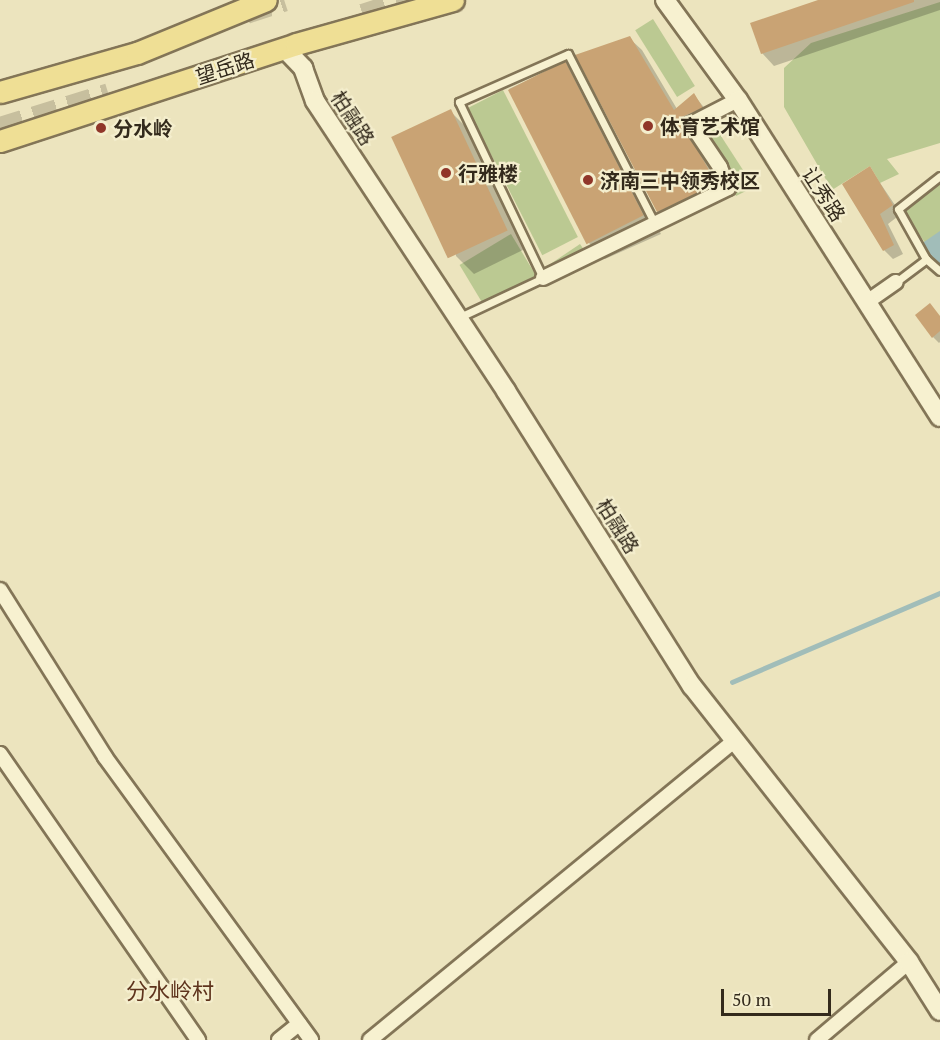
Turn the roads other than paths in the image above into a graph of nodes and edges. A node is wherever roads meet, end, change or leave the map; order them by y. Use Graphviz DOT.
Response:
graph roads {
  1 [pos="266,0"];
  2 [pos="453,0"];
  3 [pos="665,0"];
  4 [pos="284,48"];
  5 [pos="0,92"];
  6 [pos="738,100"];
  7 [pos="0,141"];
  8 [pos="940,176"];
  9 [pos="655,224"];
  10 [pos="926,259"];
  11 [pos="940,271"];
  12 [pos="543,278"];
  13 [pos="896,282"];
  14 [pos="867,302"];
  15 [pos="458,318"];
  16 [pos="940,417"];
  17 [pos="0,590"];
  18 [pos="734,741"];
  19 [pos="0,754"];
  20 [pos="909,962"];
  21 [pos="940,1011"];
  22 [pos="299,1024"];
  23 [pos="198,1040"];
  24 [pos="279,1040"];
  25 [pos="311,1040"];
  26 [pos="370,1040"];
  27 [pos="817,1040"];
  1 -- 5 [label="main road"];
  2 -- 4 [label="main road, 望岳路"];
  3 -- 6 [label="street, 让秀路"];
  4 -- 7 [label="main road, 望岳路"];
  4 -- 15 [label="street, 柏融路"];
  6 -- 9 [label="street"];
  6 -- 14 [label="street, 让秀路"];
  8 -- 10 [label="lane"];
  9 -- 12 [label="street"];
  9 -- 12 [label="lane"];
  10 -- 11 [label="lane"];
  10 -- 13 [label="lane"];
  12 -- 15 [label="lane"];
  13 -- 14 [label="street"];
  14 -- 16 [label="street, 让秀路"];
  15 -- 18 [label="street, 柏融路"];
  17 -- 22 [label="street"];
  18 -- 20 [label="street, 柏融路"];
  18 -- 26 [label="street"];
  19 -- 23 [label="street"];
  20 -- 21 [label="street, 柏融路"];
  20 -- 27 [label="street"];
  22 -- 24 [label="street"];
  22 -- 25 [label="street"];
}
